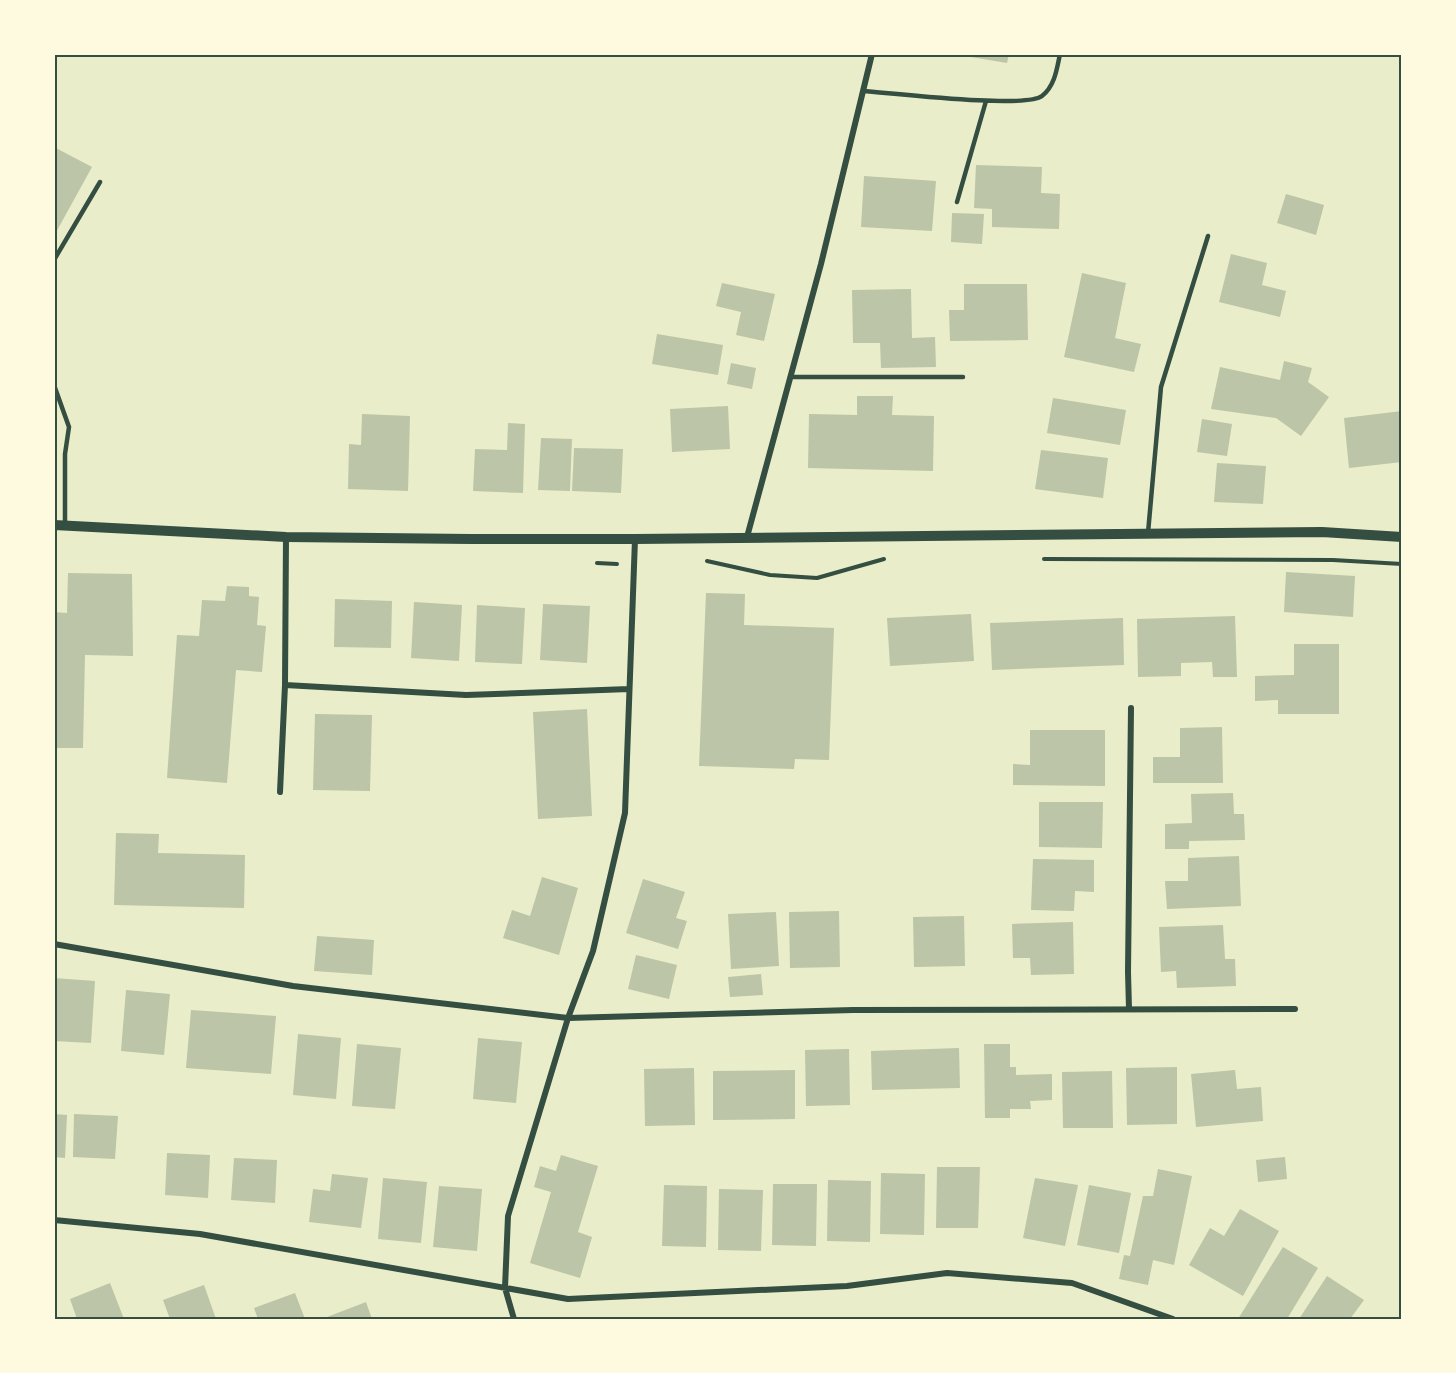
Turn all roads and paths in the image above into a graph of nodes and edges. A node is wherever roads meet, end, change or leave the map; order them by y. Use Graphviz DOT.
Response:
graph roads {
  1 [pos="872,54"];
  2 [pos="1060,54"];
  3 [pos="862,91"];
  4 [pos="986,101"];
  5 [pos="100,182"];
  6 [pos="957,202"];
  7 [pos="1208,236"];
  8 [pos="54,260"];
  9 [pos="790,377"];
  10 [pos="963,377"];
  11 [pos="54,385"];
  12 [pos="60,525"];
  13 [pos="1148,533"];
  14 [pos="286,537"];
  15 [pos="747,537"];
  16 [pos="1402,537"];
  17 [pos="635,539"];
  18 [pos="285,685"];
  19 [pos="629,689"];
  20 [pos="1131,708"];
  21 [pos="280,792"];
  22 [pos="54,944"];
  23 [pos="1129,1009"];
  24 [pos="1295,1009"];
  25 [pos="568,1018"];
  26 [pos="54,1220"];
  27 [pos="505,1288"];
  28 [pos="514,1319"];
  29 [pos="1173,1319"];
  1 -- 3 [label="street"];
  2 -- 4 [label="lane"];
  3 -- 4 [label="lane"];
  3 -- 9 [label="street"];
  4 -- 6 [label="lane"];
  5 -- 8 [label="lane"];
  7 -- 13 [label="lane"];
  9 -- 10 [label="lane"];
  9 -- 15 [label="street"];
  11 -- 12 [label="lane"];
  12 -- 14 [label="street"];
  13 -- 15 [label="street"];
  13 -- 16 [label="street"];
  14 -- 17 [label="street"];
  14 -- 18 [label="street"];
  15 -- 17 [label="street"];
  17 -- 19 [label="street"];
  18 -- 19 [label="street"];
  18 -- 21 [label="street"];
  19 -- 25 [label="street"];
  20 -- 23 [label="street"];
  22 -- 25 [label="street"];
  23 -- 24 [label="street"];
  23 -- 25 [label="street"];
  25 -- 27 [label="street"];
  26 -- 27 [label="street"];
  27 -- 28 [label="street"];
  27 -- 29 [label="street"];
}
